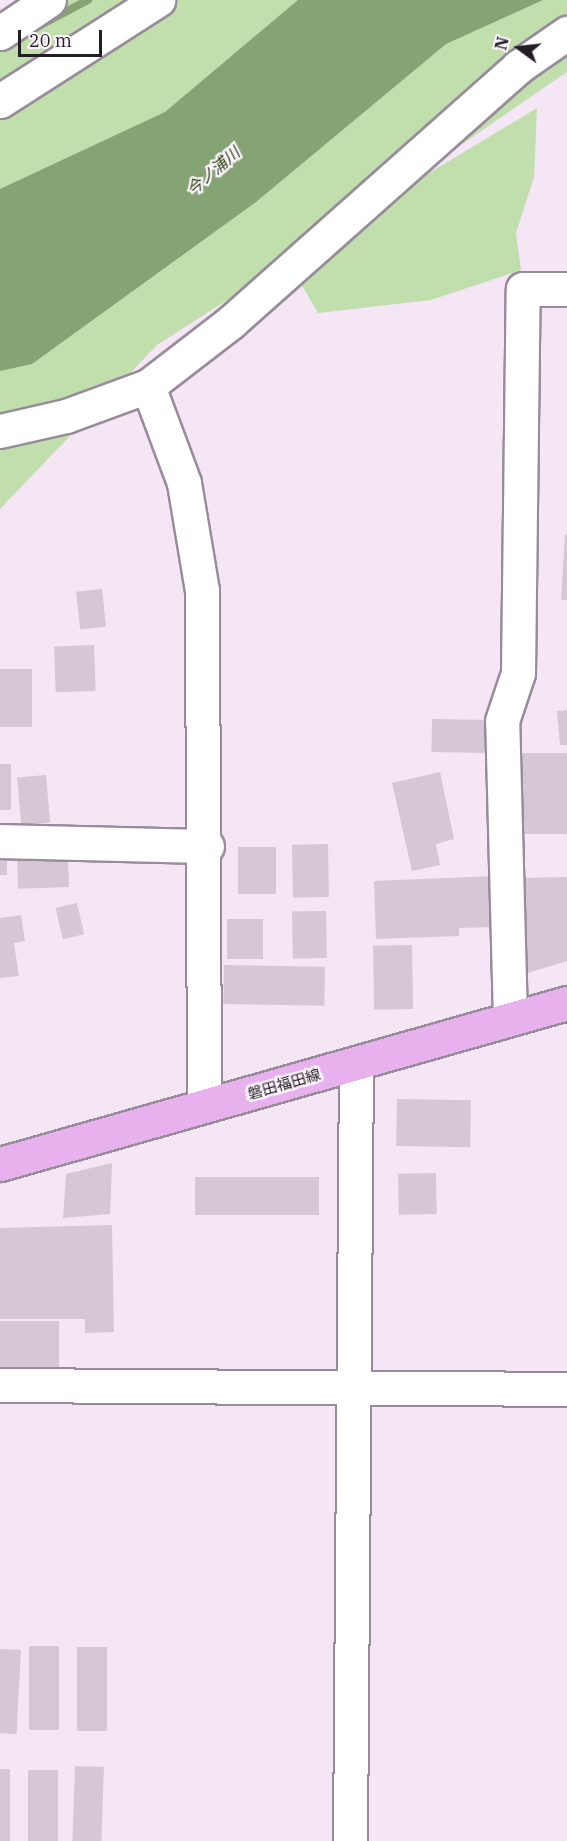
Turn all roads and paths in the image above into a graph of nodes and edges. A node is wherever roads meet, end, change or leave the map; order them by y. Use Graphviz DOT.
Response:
graph roads {
  1 [pos="49,0"];
  2 [pos="158,0"];
  3 [pos="0,33"];
  4 [pos="567,33"];
  5 [pos="0,101"];
  6 [pos="567,289"];
  7 [pos="148,386"];
  8 [pos="0,431"];
  9 [pos="0,841"];
  10 [pos="207,846"];
  11 [pos="567,1003"];
  12 [pos="510,1019"];
  13 [pos="356,1064"];
  14 [pos="204,1106"];
  15 [pos="0,1164"];
  16 [pos="0,1385"];
  17 [pos="356,1387"];
  18 [pos="567,1389"];
  19 [pos="350,1841"];
  1 -- 3 [label="street"];
  2 -- 5 [label="street"];
  4 -- 7 [label="street"];
  6 -- 12 [label="street"];
  7 -- 8 [label="street"];
  7 -- 10 [label="street"];
  9 -- 10 [label="street"];
  10 -- 14 [label="street"];
  11 -- 12 [label="main road, 磐田福田線"];
  12 -- 13 [label="main road, 磐田福田線"];
  13 -- 14 [label="main road, 磐田福田線"];
  13 -- 17 [label="street"];
  14 -- 15 [label="main road, 磐田福田線"];
  16 -- 17 [label="street"];
  17 -- 18 [label="street"];
  17 -- 19 [label="street"];
}
